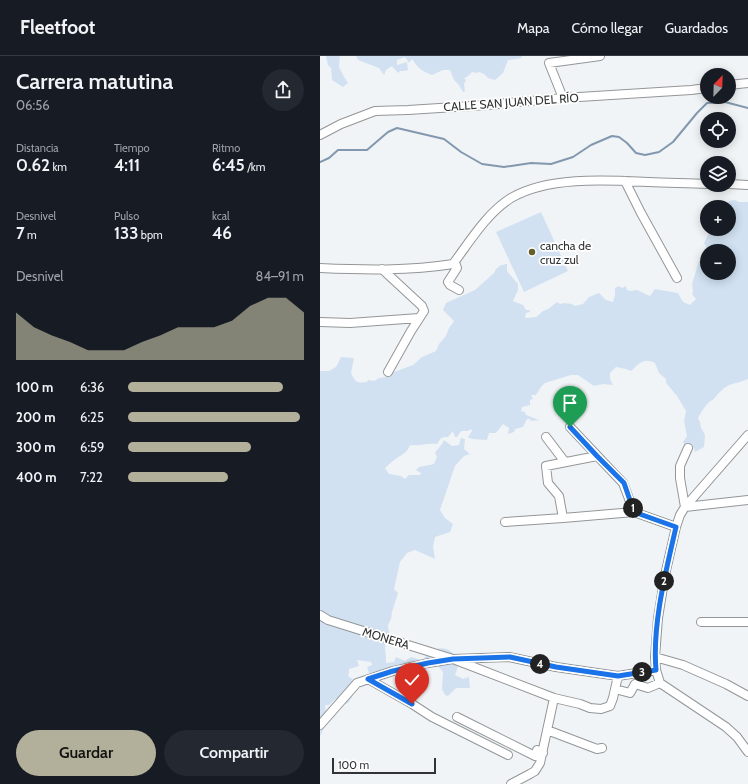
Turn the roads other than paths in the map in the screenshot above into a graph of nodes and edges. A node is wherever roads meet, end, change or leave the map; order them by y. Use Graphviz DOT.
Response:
graph roads {
  1 [pos="600,56"];
  2 [pos="748,83"];
  3 [pos="736,84"];
  4 [pos="700,89"];
  5 [pos="563,98"];
  6 [pos="320,135"];
  7 [pos="625,181"];
  8 [pos="700,184"];
  9 [pos="736,184"];
  10 [pos="748,185"];
  11 [pos="453,264"];
  12 [pos="320,268"];
  13 [pos="382,269"];
  14 [pos="677,278"];
  15 [pos="459,290"];
  16 [pos="419,318"];
  17 [pos="320,322"];
  18 [pos="388,372"];
  19 [pos="570,427"];
  20 [pos="748,435"];
  21 [pos="546,437"];
  22 [pos="688,448"];
  23 [pos="597,456"];
  24 [pos="565,462"];
  25 [pos="748,500"];
  26 [pos="685,506"];
  27 [pos="634,512"];
  28 [pos="563,518"];
  29 [pos="505,522"];
  30 [pos="676,527"];
  31 [pos="320,615"];
  32 [pos="701,622"];
  33 [pos="748,622"];
  34 [pos="655,657"];
  35 [pos="453,659"];
  36 [pos="656,670"];
  37 [pos="618,676"];
  38 [pos="368,679"];
  39 [pos="660,683"];
  40 [pos="615,689"];
  41 [pos="748,696"];
  42 [pos="554,698"];
  43 [pos="457,717"];
  44 [pos="320,725"];
  45 [pos="547,730"];
  46 [pos="602,748"];
  47 [pos="748,752"];
  48 [pos="543,753"];
  49 [pos="508,755"];
  50 [pos="511,784"];
  1 -- 5 [label="street"];
  2 -- 3 [label="street"];
  4 -- 5 [label="street, CALLE SAN JUAN DEL RÍO"];
  5 -- 6 [label="street, CALLE SAN JUAN DEL RÍO"];
  7 -- 8 [label="street"];
  7 -- 11 [label="street"];
  7 -- 14 [label="street"];
  9 -- 10 [label="street"];
  11 -- 13 [label="street"];
  11 -- 15 [label="street"];
  12 -- 13 [label="street"];
  13 -- 16 [label="street"];
  16 -- 17 [label="street"];
  16 -- 18 [label="street"];
  19 -- 23 [label="street"];
  20 -- 26 [label="street"];
  21 -- 24 [label="street"];
  22 -- 26 [label="street"];
  23 -- 24 [label="street"];
  23 -- 27 [label="street"];
  24 -- 28 [label="street"];
  25 -- 26 [label="street"];
  26 -- 30 [label="street"];
  27 -- 28 [label="street"];
  27 -- 30 [label="street"];
  28 -- 29 [label="street"];
  30 -- 34 [label="street"];
  31 -- 35 [label="street, MONERA"];
  32 -- 33 [label="street"];
  34 -- 36 [label="street"];
  34 -- 41 [label="street"];
  35 -- 37 [label="street"];
  35 -- 38 [label="street"];
  35 -- 42 [label="street, MONERA"];
  36 -- 37 [label="street"];
  36 -- 39 [label="street"];
  37 -- 40 [label="street"];
  38 -- 44 [label="street"];
  38 -- 49 [label="street"];
  39 -- 40 [label="street"];
  39 -- 47 [label="street"];
  40 -- 42 [label="street, MONERA"];
  42 -- 45 [label="street"];
  43 -- 48 [label="street"];
  45 -- 46 [label="street"];
  45 -- 48 [label="street"];
  48 -- 50 [label="street"];
}
